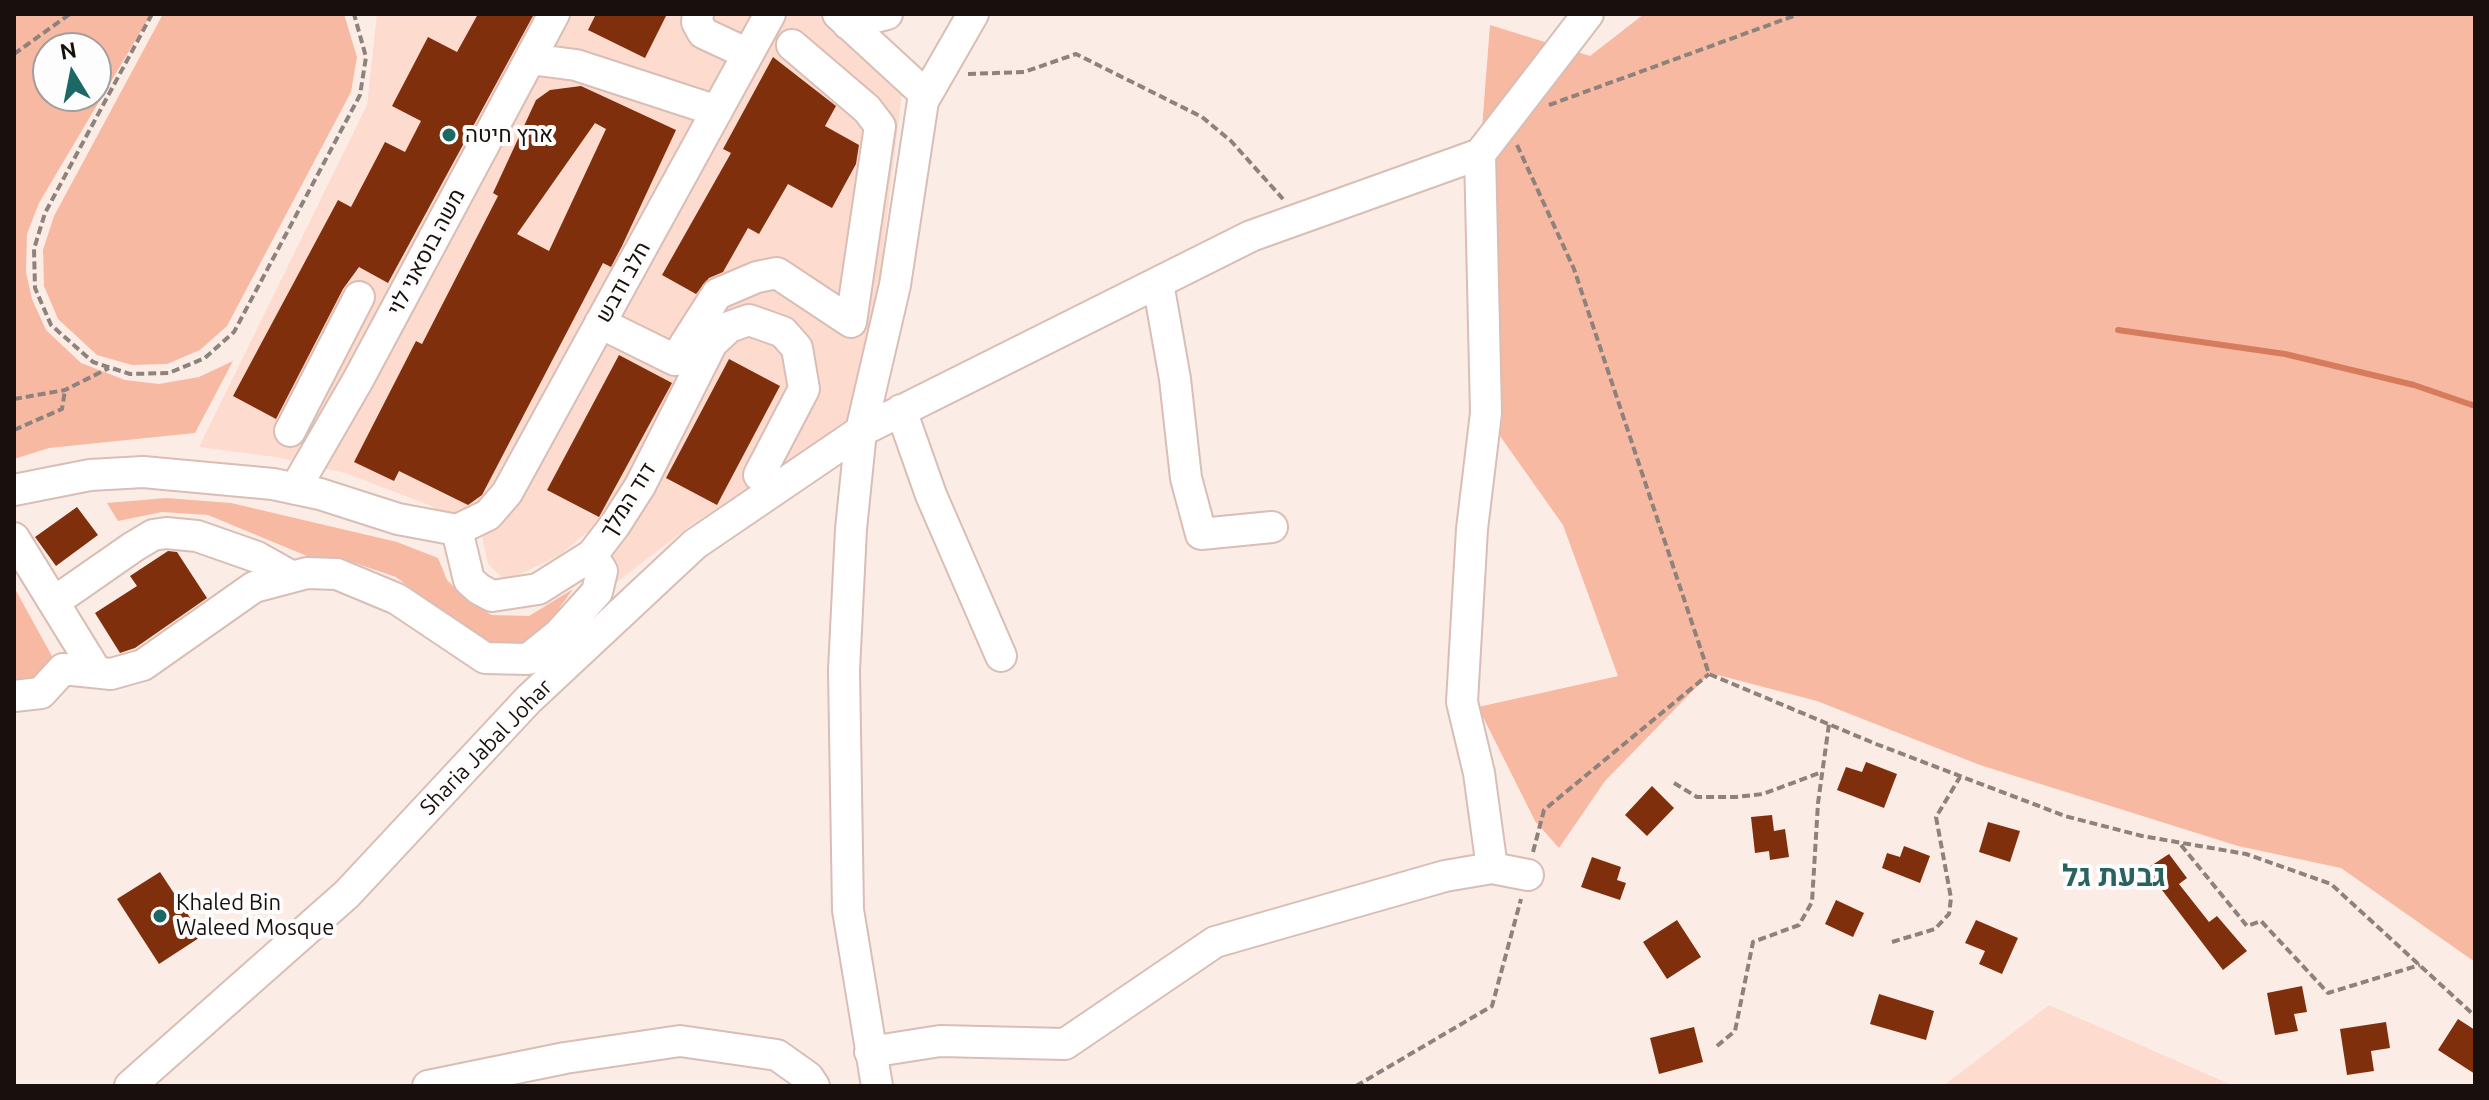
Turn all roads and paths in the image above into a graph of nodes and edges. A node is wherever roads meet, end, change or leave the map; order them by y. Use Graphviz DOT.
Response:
graph roads {
  1 [pos="70,14"];
  2 [pos="152,14"];
  3 [pos="354,14"];
  4 [pos="554,14"];
  5 [pos="698,14"];
  6 [pos="770,14"];
  7 [pos="887,14"];
  8 [pos="973,14"];
  9 [pos="1588,14"];
  10 [pos="1799,14"];
  11 [pos="843,19"];
  12 [pos="792,45"];
  13 [pos="14,54"];
  14 [pos="748,54"];
  15 [pos="530,59"];
  16 [pos="932,86"];
  17 [pos="717,111"];
  18 [pos="1506,121"];
  19 [pos="1480,154"];
  20 [pos="1300,219"];
  21 [pos="1158,283"];
  22 [pos="359,297"];
  23 [pos="600,323"];
  24 [pos="109,368"];
  25 [pos="320,373"];
  26 [pos="358,380"];
  27 [pos="65,390"];
  28 [pos="14,399"];
  29 [pos="901,410"];
  30 [pos="14,430"];
  31 [pos="290,431"];
  32 [pos="861,431"];
  33 [pos="759,475"];
  34 [pos="295,489"];
  35 [pos="14,490"];
  36 [pos="1272,527"];
  37 [pos="457,530"];
  38 [pos="14,538"];
  39 [pos="592,555"];
  40 [pos="291,576"];
  41 [pos="54,602"];
  42 [pos="1001,656"];
  43 [pos="96,671"];
  44 [pos="14,696"];
  45 [pos="1829,724"];
  46 [pos="1822,772"];
  47 [pos="1960,777"];
  48 [pos="1674,783"];
  49 [pos="2179,843"];
  50 [pos="1492,868"];
  51 [pos="1528,875"];
  52 [pos="1892,942"];
  53 [pos="2420,965"];
  54 [pos="2475,1016"];
  55 [pos="1717,1046"];
  56 [pos="870,1052"];
  57 [pos="130,1086"];
  58 [pos="428,1086"];
  59 [pos="814,1086"];
  60 [pos="877,1086"];
  1 -- 13 [label="path"];
  2 -- 24 [label="path"];
  3 -- 24 [label="path"];
  4 -- 15 [label="street, משה בוסאני לוי"];
  5 -- 14 [label="street"];
  6 -- 14 [label="street, חלב ודבש"];
  7 -- 11 [label="street"];
  8 -- 16 [label="street"];
  9 -- 18 [label="street"];
  10 -- 18 [label="path"];
  11 -- 16 [label="street"];
  12 -- 23 [label="street"];
  14 -- 17 [label="street, חלב ודבש"];
  15 -- 17 [label="street"];
  15 -- 26 [label="street, משה בוסאני לוי"];
  16 -- 20 [label="path"];
  16 -- 32 [label="street"];
  17 -- 23 [label="street, חלב ודבש"];
  18 -- 19 [label="street"];
  18 -- 45 [label="path"];
  19 -- 20 [label="street, Sharia Jabal Johar"];
  19 -- 50 [label="street"];
  20 -- 21 [label="street, Sharia Jabal Johar"];
  21 -- 29 [label="street, Sharia Jabal Johar"];
  21 -- 36 [label="street"];
  22 -- 25 [label="street"];
  23 -- 37 [label="street, חלב ודבש"];
  24 -- 27 [label="path"];
  25 -- 26 [label="street"];
  25 -- 31 [label="street"];
  26 -- 34 [label="street, משה בוסאני לוי"];
  27 -- 28 [label="path"];
  27 -- 30 [label="path"];
  29 -- 32 [label="street, Sharia Jabal Johar"];
  29 -- 42 [label="street"];
  32 -- 56 [label="street"];
  32 -- 57 [label="street, Sharia Jabal Johar"];
  33 -- 39 [label="street, דוד המלך"];
  34 -- 35 [label="street"];
  34 -- 37 [label="street"];
  37 -- 39 [label="street, דוד המלך"];
  38 -- 41 [label="street"];
  39 -- 40 [label="street"];
  40 -- 41 [label="street"];
  40 -- 43 [label="street"];
  41 -- 43 [label="street"];
  43 -- 44 [label="street"];
  45 -- 46 [label="path"];
  45 -- 47 [label="path"];
  46 -- 48 [label="path"];
  46 -- 55 [label="path"];
  47 -- 49 [label="path"];
  47 -- 52 [label="path"];
  49 -- 53 [label="path"];
  49 -- 53 [label="path"];
  50 -- 51 [label="street"];
  50 -- 56 [label="street"];
  53 -- 54 [label="path"];
  56 -- 60 [label="street"];
  58 -- 59 [label="street"];
}
